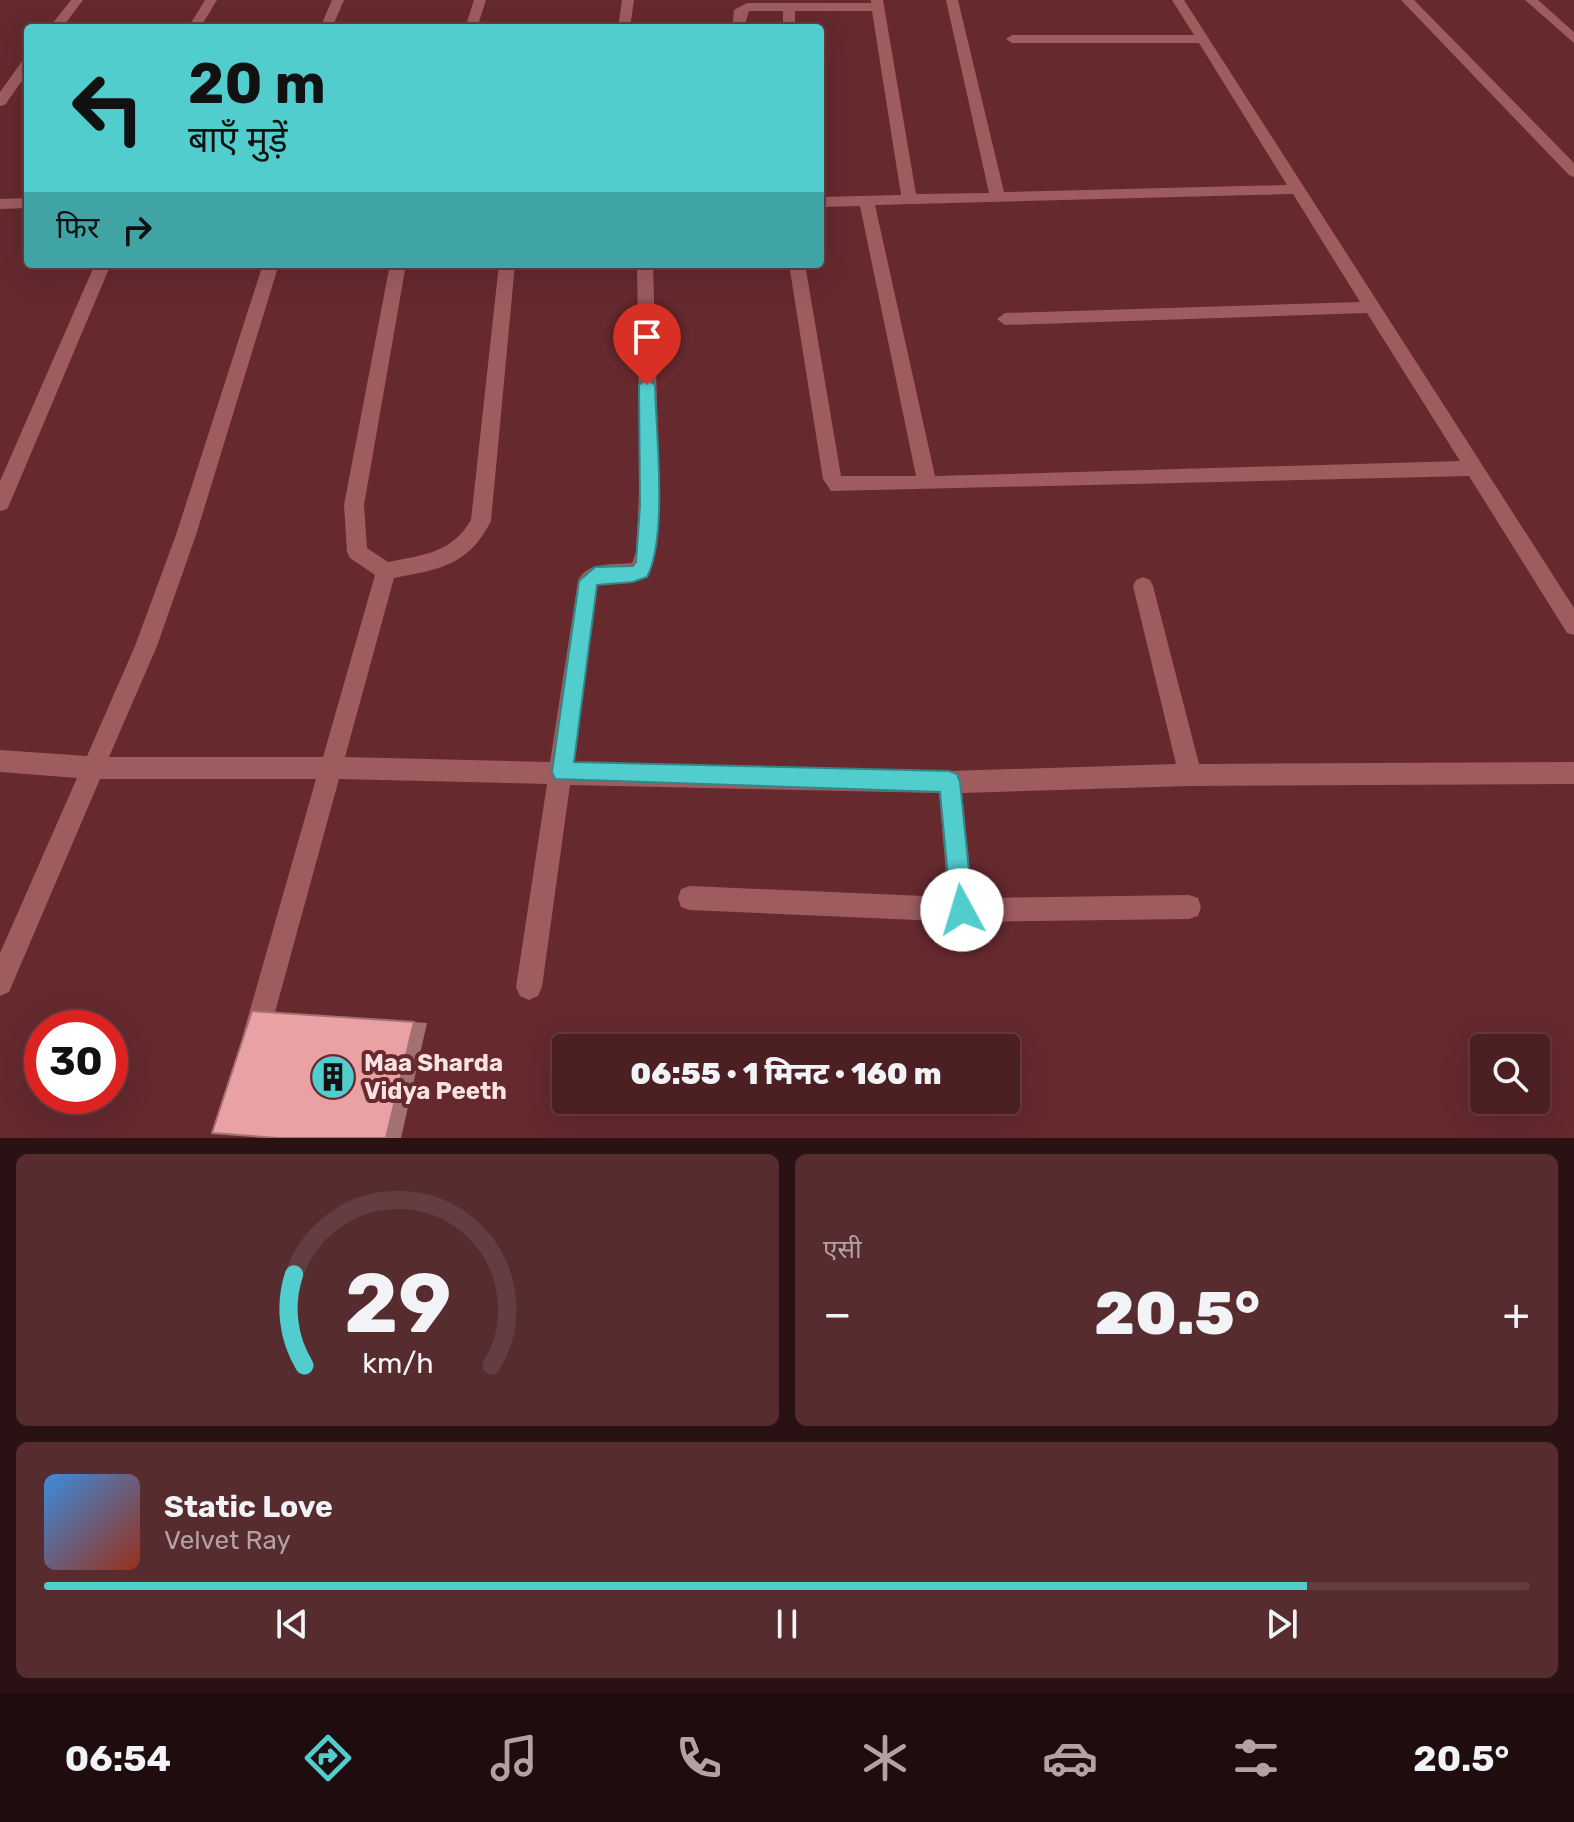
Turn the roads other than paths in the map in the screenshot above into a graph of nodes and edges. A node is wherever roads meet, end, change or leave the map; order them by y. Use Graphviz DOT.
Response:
graph roads {
  1 [pos="77,0"];
  2 [pos="211,0"];
  3 [pos="338,0"];
  4 [pos="480,0"];
  5 [pos="628,0"];
  6 [pos="952,0"];
  7 [pos="1178,0"];
  8 [pos="1407,0"];
  9 [pos="1531,0"];
  10 [pos="878,4"];
  11 [pos="789,6"];
  12 [pos="58,24"];
  13 [pos="196,24"];
  14 [pos="328,24"];
  15 [pos="472,24"];
  16 [pos="625,24"];
  17 [pos="738,24"];
  18 [pos="789,24"];
  19 [pos="1012,39"];
  20 [pos="1203,39"];
  21 [pos="1574,39"];
  22 [pos="24,69"];
  23 [pos="0,102"];
  24 [pos="1574,172"];
  25 [pos="1300,189"];
  26 [pos="997,196"];
  27 [pos="909,198"];
  28 [pos="866,200"];
  29 [pos="824,202"];
  30 [pos="24,203"];
  31 [pos="0,204"];
  32 [pos="101,268"];
  33 [pos="270,268"];
  34 [pos="397,268"];
  35 [pos="507,268"];
  36 [pos="645,268"];
  37 [pos="798,268"];
  38 [pos="1373,307"];
  39 [pos="1005,319"];
  40 [pos="1476,468"];
  41 [pos="927,483"];
  42 [pos="0,503"];
  43 [pos="386,571"];
  44 [pos="1143,586"];
  45 [pos="1574,626"];
  46 [pos="0,761"];
  47 [pos="96,768"];
  48 [pos="329,768"];
  49 [pos="562,772"];
  50 [pos="1574,773"];
  51 [pos="1190,775"];
  52 [pos="949,782"];
  53 [pos="690,898"];
  54 [pos="1189,907"];
  55 [pos="962,910"];
  56 [pos="0,983"];
  57 [pos="529,987"];
  58 [pos="249,1061"];
  1 -- 12 [label="street"];
  2 -- 13 [label="street"];
  3 -- 14 [label="street"];
  4 -- 15 [label="street"];
  5 -- 16 [label="street"];
  6 -- 26 [label="street"];
  7 -- 20 [label="street"];
  8 -- 24 [label="street"];
  9 -- 21 [label="street"];
  10 -- 11 [label="street"];
  10 -- 27 [label="street"];
  11 -- 17 [label="street"];
  11 -- 18 [label="street"];
  19 -- 20 [label="street"];
  20 -- 25 [label="street"];
  22 -- 23 [label="street"];
  25 -- 26 [label="street"];
  25 -- 38 [label="street"];
  26 -- 27 [label="street"];
  27 -- 28 [label="street"];
  28 -- 29 [label="street"];
  28 -- 41 [label="street"];
  30 -- 31 [label="street"];
  32 -- 42 [label="street"];
  33 -- 47 [label="street"];
  34 -- 43 [label="street"];
  35 -- 43 [label="street"];
  36 -- 49 [label="street"];
  37 -- 41 [label="street"];
  38 -- 39 [label="street"];
  38 -- 40 [label="street"];
  40 -- 41 [label="street"];
  40 -- 45 [label="street"];
  43 -- 48 [label="street"];
  44 -- 51 [label="street"];
  46 -- 47 [label="street"];
  47 -- 48 [label="street"];
  47 -- 56 [label="street"];
  48 -- 49 [label="street"];
  48 -- 58 [label="street"];
  49 -- 52 [label="street"];
  49 -- 57 [label="street"];
  50 -- 51 [label="street"];
  51 -- 52 [label="street"];
  52 -- 55 [label="street"];
  53 -- 55 [label="street"];
  54 -- 55 [label="street"];
}
